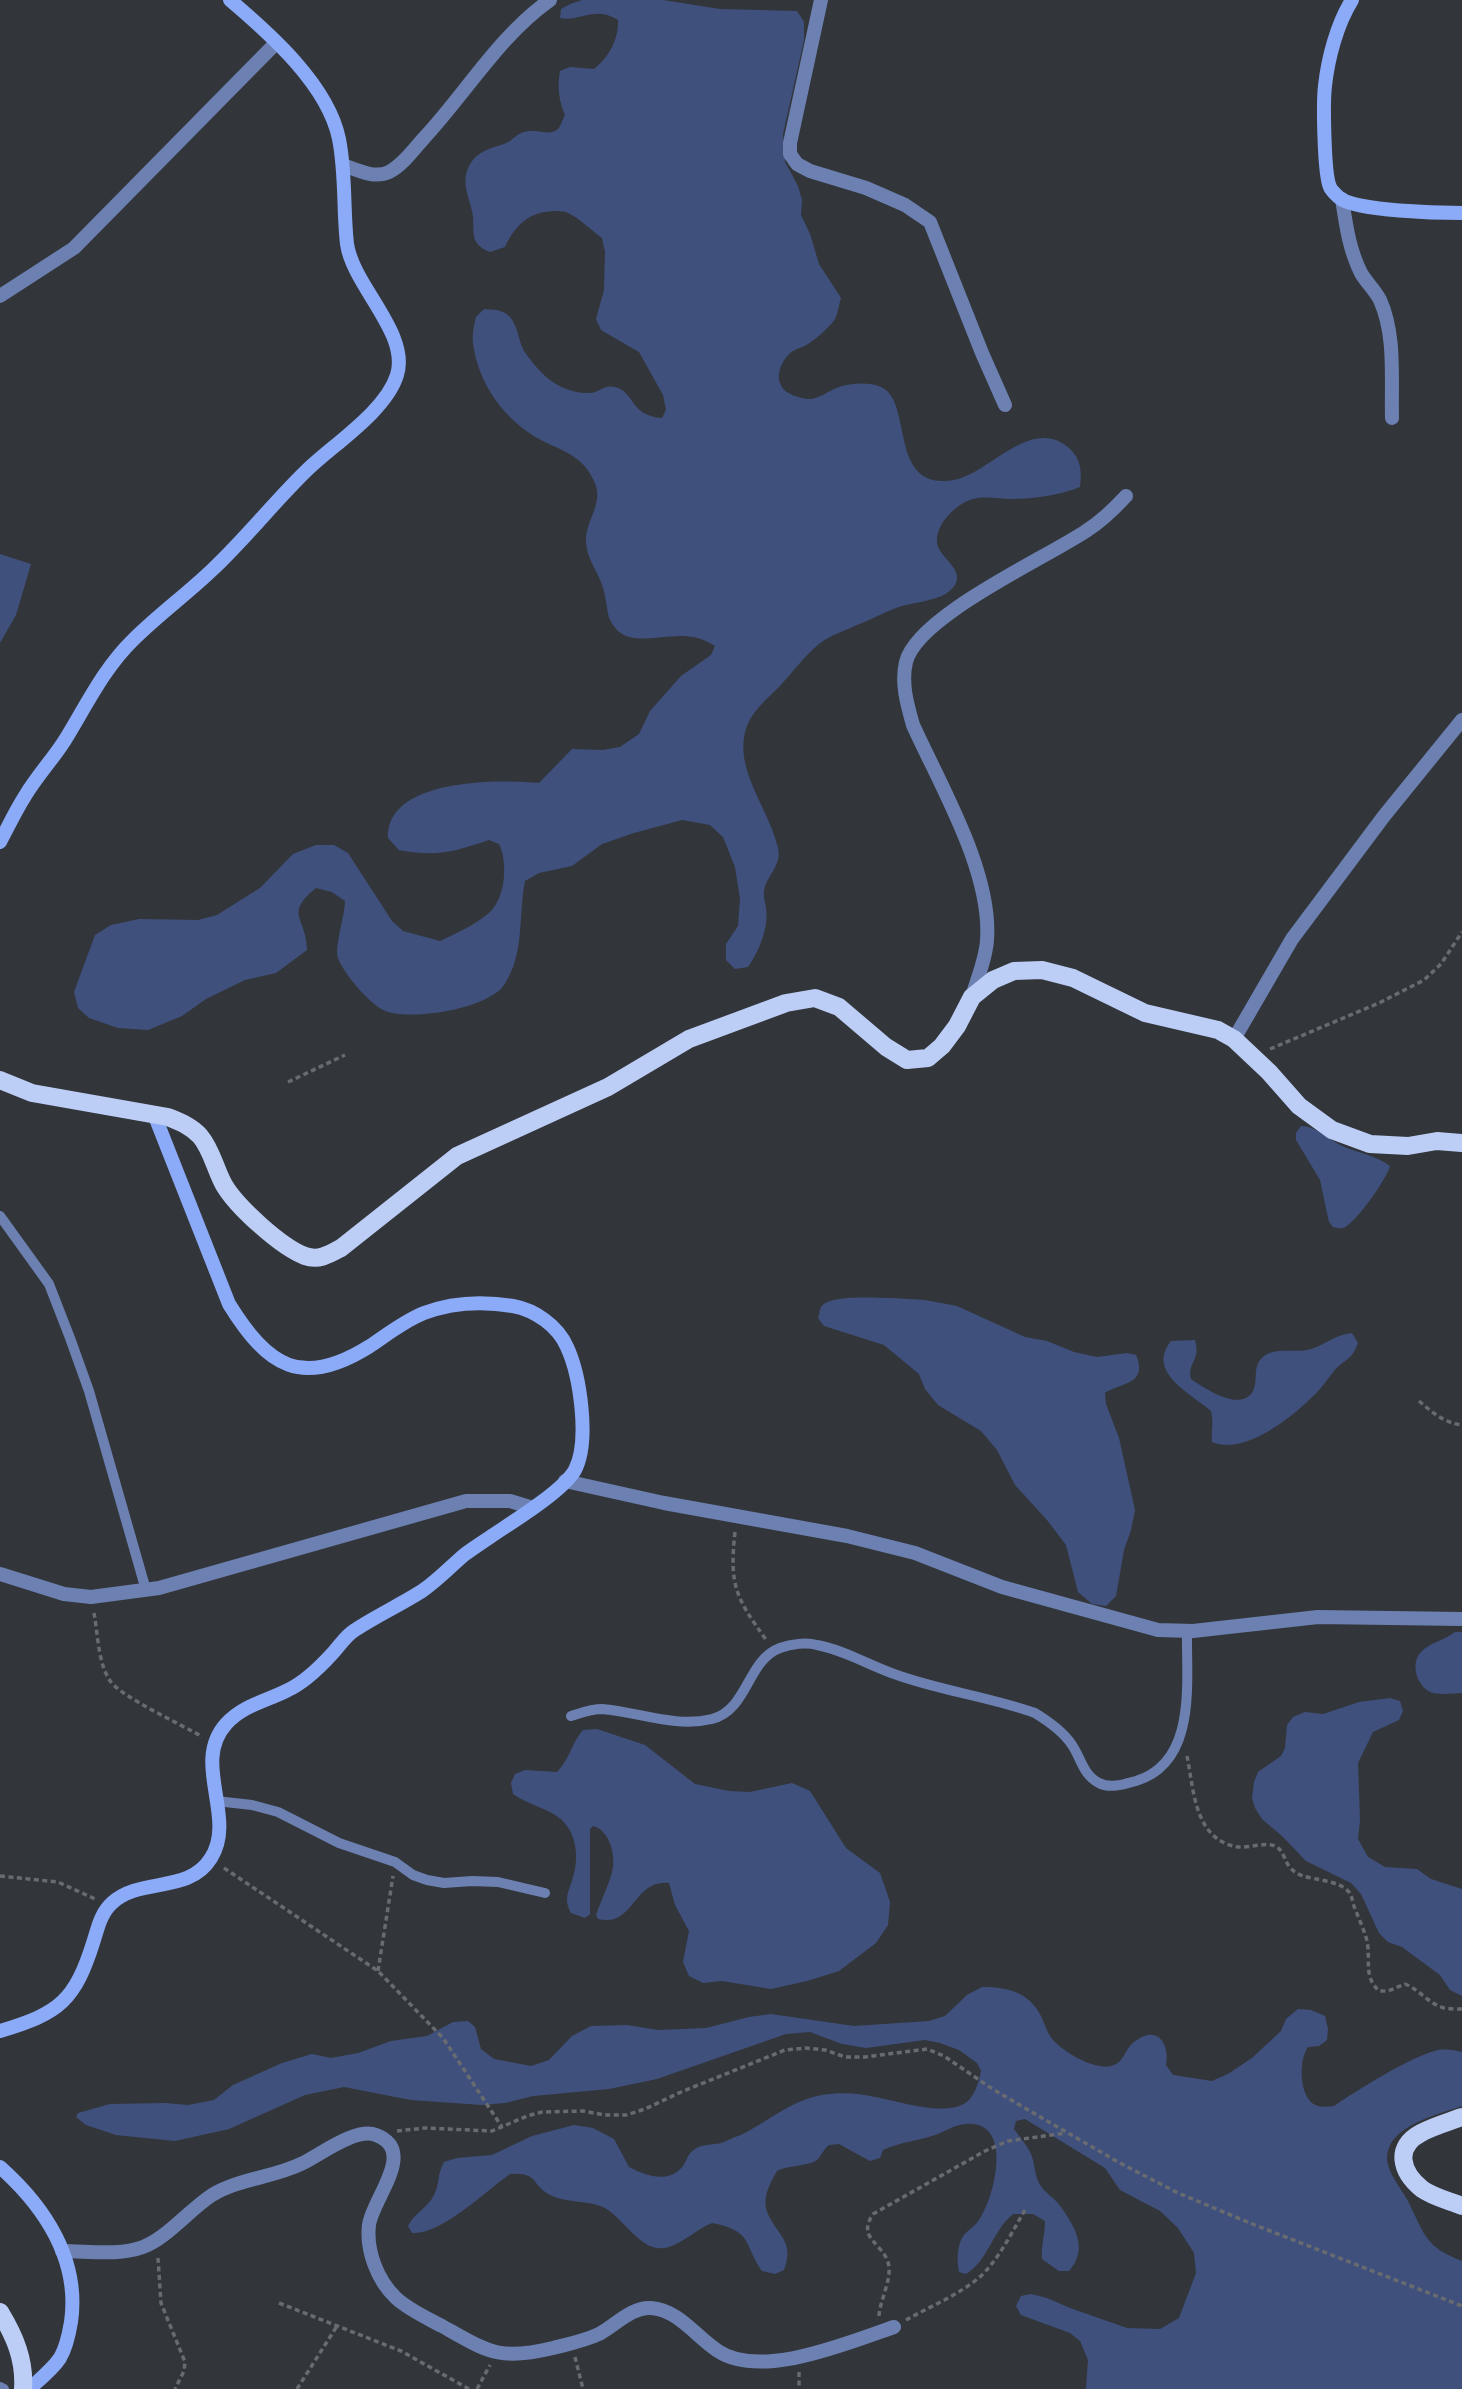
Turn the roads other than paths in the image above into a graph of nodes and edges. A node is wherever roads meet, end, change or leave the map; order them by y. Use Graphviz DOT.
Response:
graph roads {
  1 [pos="230,0"];
  2 [pos="550,0"];
  3 [pos="821,0"];
  4 [pos="1352,0"];
  5 [pos="276,43"];
  6 [pos="343,165"];
  7 [pos="1342,200"];
  8 [pos="1462,213"];
  9 [pos="0,296"];
  10 [pos="1005,405"];
  11 [pos="1392,418"];
  12 [pos="1126,496"];
  13 [pos="1462,720"];
  14 [pos="0,842"];
  15 [pos="972,997"];
  16 [pos="1234,1039"];
  17 [pos="0,1080"];
  18 [pos="154,1114"];
  19 [pos="1462,1143"];
  20 [pos="0,1216"];
  21 [pos="565,1481"];
  22 [pos="533,1508"];
  23 [pos="0,1574"];
  24 [pos="146,1590"];
  25 [pos="1462,1619"];
  26 [pos="1187,1630"];
  27 [pos="570,1716"];
  28 [pos="216,1801"];
  29 [pos="545,1893"];
  30 [pos="0,2031"];
  31 [pos="1462,2117"];
  32 [pos="0,2167"];
  33 [pos="1462,2206"];
  34 [pos="62,2251"];
  35 [pos="0,2312"];
  36 [pos="894,2327"];
  37 [pos="23,2389"];
  38 [pos="29,2389"];
  1 -- 5 [label="main road"];
  2 -- 6 [label="street"];
  3 -- 10 [label="street"];
  4 -- 7 [label="main road"];
  5 -- 6 [label="main road"];
  5 -- 9 [label="street"];
  6 -- 14 [label="main road"];
  7 -- 8 [label="main road"];
  7 -- 11 [label="street"];
  12 -- 15 [label="street"];
  13 -- 16 [label="street"];
  15 -- 16 [label="main road"];
  15 -- 18 [label="main road"];
  16 -- 19 [label="main road"];
  17 -- 18 [label="main road"];
  18 -- 21 [label="main road"];
  20 -- 24 [label="lane"];
  21 -- 22 [label="main road"];
  21 -- 26 [label="street"];
  22 -- 24 [label="street"];
  22 -- 28 [label="main road"];
  23 -- 24 [label="street"];
  25 -- 26 [label="street"];
  26 -- 27 [label="lane"];
  28 -- 29 [label="lane"];
  28 -- 30 [label="main road"];
  31 -- 33 [label="main road"];
  32 -- 34 [label="main road"];
  34 -- 36 [label="street"];
  34 -- 38 [label="main road"];
  35 -- 37 [label="main road"];
}
